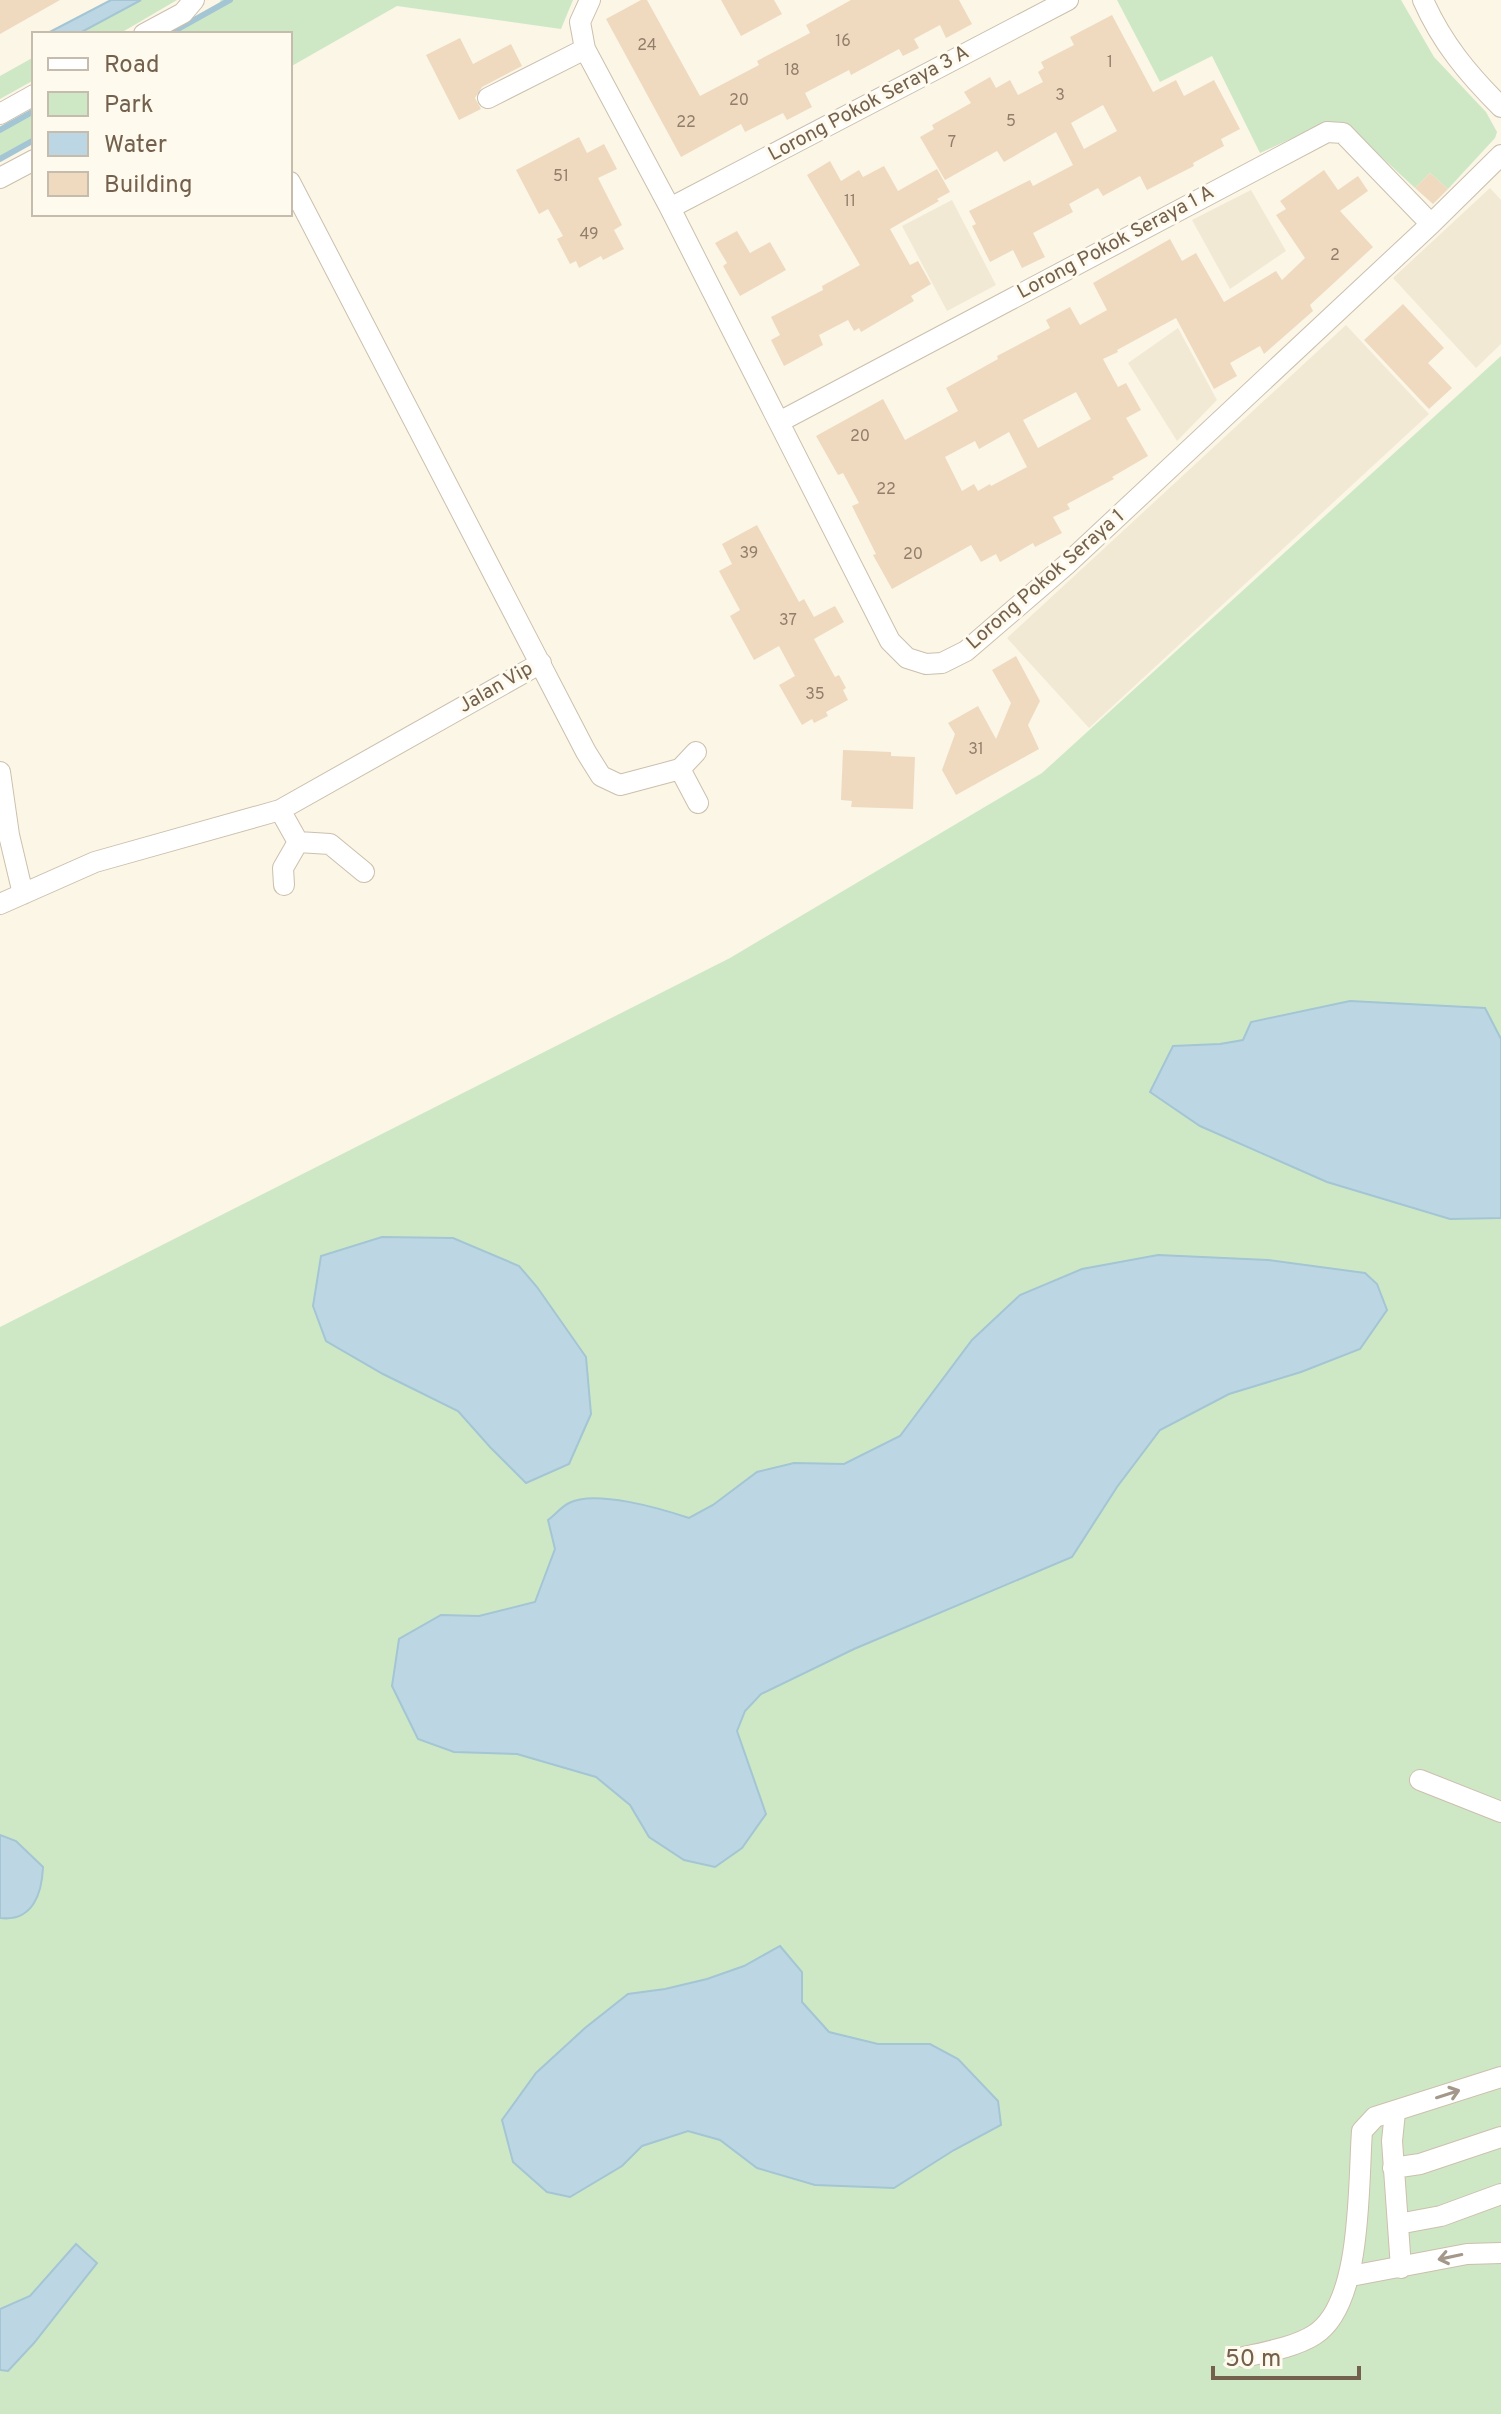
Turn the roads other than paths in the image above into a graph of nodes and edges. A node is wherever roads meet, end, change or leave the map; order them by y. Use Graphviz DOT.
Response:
graph roads {
  1 [pos="194,0"];
  2 [pos="590,0"];
  3 [pos="1068,0"];
  4 [pos="1423,0"];
  5 [pos="148,32"];
  6 [pos="585,49"];
  7 [pos="32,96"];
  8 [pos="488,98"];
  9 [pos="1501,107"];
  10 [pos="0,114"];
  11 [pos="1501,155"];
  12 [pos="32,161"];
  13 [pos="0,178"];
  14 [pos="292,186"];
  15 [pos="670,208"];
  16 [pos="1431,224"];
  17 [pos="779,422"];
  18 [pos="541,663"];
  19 [pos="696,752"];
  20 [pos="680,769"];
  21 [pos="0,772"];
  22 [pos="698,803"];
  23 [pos="280,810"];
  24 [pos="298,842"];
  25 [pos="364,872"];
  26 [pos="284,885"];
  27 [pos="23,894"];
  28 [pos="0,904"];
  29 [pos="1420,1780"];
  30 [pos="1501,1812"];
  31 [pos="1501,2077"];
  32 [pos="1395,2112"];
  33 [pos="1501,2137"];
  34 [pos="1393,2168"];
  35 [pos="1501,2194"];
  36 [pos="1398,2224"];
  37 [pos="1501,2253"];
  38 [pos="1401,2268"];
  39 [pos="1351,2276"];
  40 [pos="1244,2357"];
  1 -- 5 [label="street"];
  2 -- 6 [label="street, Lorong Pokok Seraya 1"];
  3 -- 15 [label="street, Lorong Pokok Seraya 3 A"];
  4 -- 9 [label="street"];
  6 -- 8 [label="street"];
  6 -- 15 [label="street, Lorong Pokok Seraya 1"];
  7 -- 10 [label="street"];
  11 -- 16 [label="street, Lorong Pokok Seraya 1"];
  12 -- 13 [label="street"];
  14 -- 18 [label="street, Jalan Vip"];
  15 -- 17 [label="street, Lorong Pokok Seraya 1"];
  16 -- 17 [label="street, Lorong Pokok Seraya 1 A"];
  16 -- 17 [label="street, Lorong Pokok Seraya 1"];
  18 -- 20 [label="street"];
  18 -- 23 [label="street, Jalan Vip"];
  19 -- 20 [label="street"];
  20 -- 22 [label="street"];
  21 -- 27 [label="street"];
  23 -- 24 [label="street"];
  23 -- 27 [label="street, Jalan Vip"];
  24 -- 25 [label="street"];
  24 -- 26 [label="street"];
  27 -- 28 [label="street, Jalan Vip"];
  29 -- 30 [label="street"];
  32 -- 31 [label="street, one-way"];
  32 -- 34 [label="street"];
  32 -- 39 [label="street"];
  33 -- 34 [label="street"];
  34 -- 36 [label="street"];
  35 -- 36 [label="street"];
  36 -- 38 [label="street"];
  37 -- 38 [label="street, one-way"];
  38 -- 39 [label="street"];
  39 -- 40 [label="street"];
}
